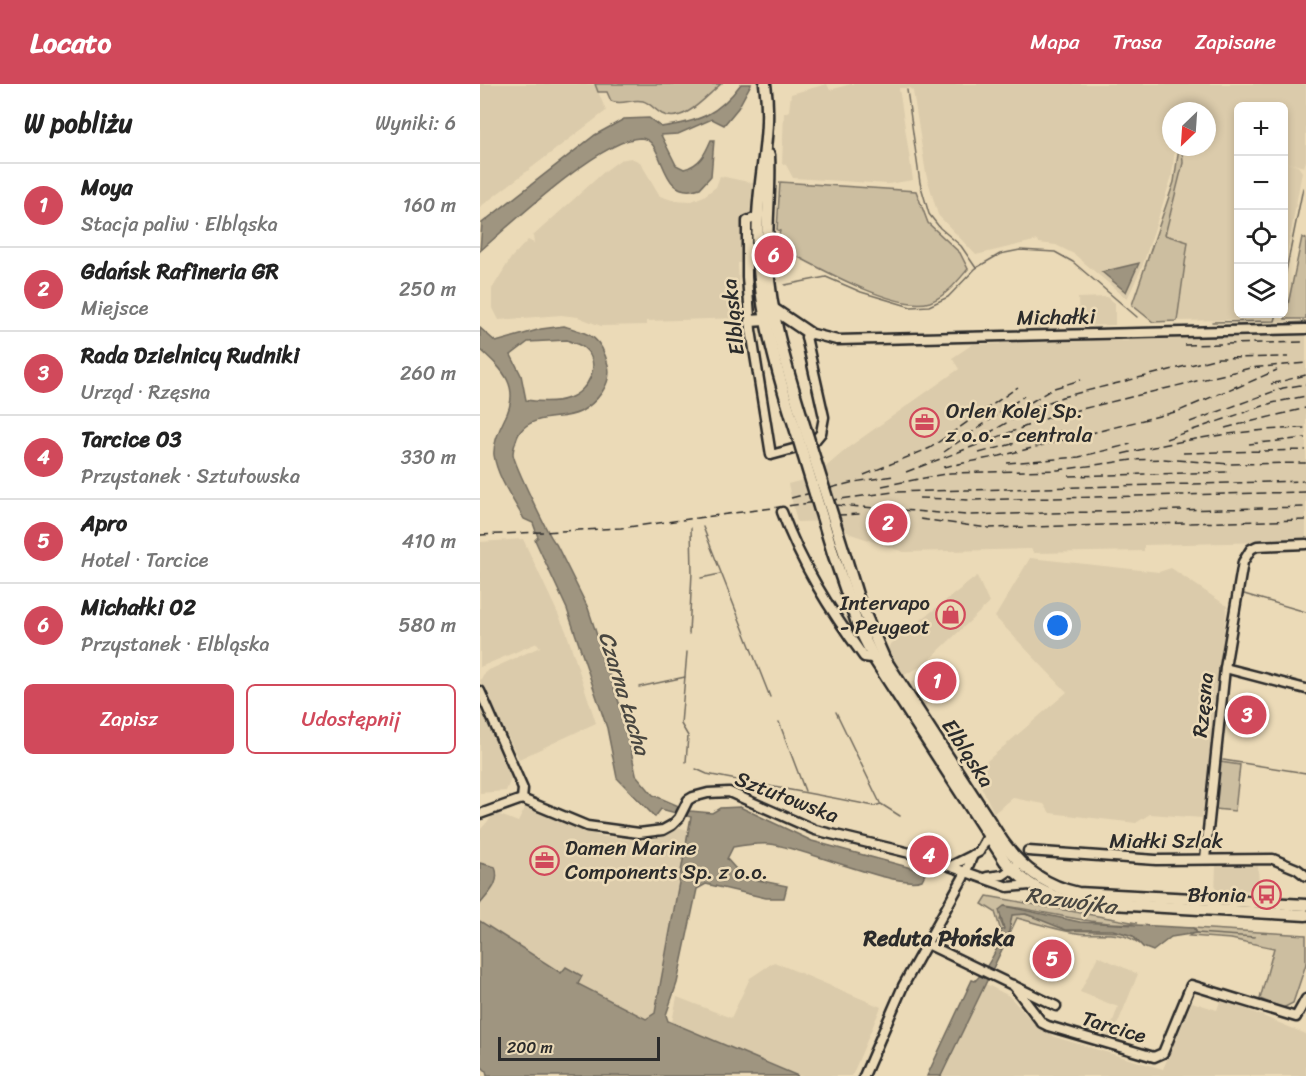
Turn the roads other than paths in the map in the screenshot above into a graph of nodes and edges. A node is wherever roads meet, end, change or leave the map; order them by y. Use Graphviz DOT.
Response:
graph roads {
  1 [pos="765,84"];
  2 [pos="768,134"];
  3 [pos="752,219"];
  4 [pos="772,308"];
  5 [pos="765,320"];
  6 [pos="790,320"];
  7 [pos="750,321"];
  8 [pos="776,328"];
  9 [pos="1306,329"];
  10 [pos="809,333"];
  11 [pos="801,429"];
  12 [pos="782,512"];
  13 [pos="1306,544"];
  14 [pos="879,659"];
  15 [pos="1226,668"];
  16 [pos="1306,689"];
  17 [pos="480,691"];
  18 [pos="522,799"];
  19 [pos="480,814"];
  20 [pos="988,836"];
  21 [pos="1028,851"];
  22 [pos="973,855"];
  23 [pos="1205,859"];
  24 [pos="951,866"];
  25 [pos="1016,866"];
  26 [pos="967,871"];
  27 [pos="1305,873"];
  28 [pos="984,877"];
  29 [pos="1030,885"];
  30 [pos="1305,906"];
  31 [pos="925,943"];
  32 [pos="1013,985"];
  33 [pos="1306,999"];
  34 [pos="1056,1006"];
  35 [pos="864,1076"];
  1 -- 2 [label="main road, Elbląska"];
  2 -- 3 [label="main road, Elbląska"];
  2 -- 4 [label="main road, Elbląska"];
  3 -- 5 [label="main road, Elbląska"];
  3 -- 7 [label="street, Elbląska"];
  4 -- 6 [label="main road"];
  4 -- 8 [label="main road, Elbląska"];
  5 -- 7 [label="main road"];
  5 -- 11 [label="main road, Elbląska"];
  6 -- 8 [label="main road"];
  6 -- 10 [label="main road"];
  7 -- 10 [label="street, Elbląska"];
  8 -- 11 [label="main road, Elbląska"];
  9 -- 10 [label="street, Michałki"];
  11 -- 14 [label="main road, Elbląska, bridge"];
  12 -- 14 [label="street, Elbląska"];
  13 -- 15 [label="street, Rzęsna"];
  14 -- 20 [label="main road, Elbląska"];
  14 -- 25 [label="main road, Elbląska"];
  15 -- 16 [label="street"];
  15 -- 23 [label="street, Rzęsna"];
  17 -- 18 [label="street"];
  18 -- 19 [label="street"];
  18 -- 24 [label="street, Sztutowska"];
  20 -- 22 [label="street"];
  20 -- 25 [label="main road, Elbląska"];
  21 -- 23 [label="street, Miałki Szlak"];
  22 -- 24 [label="street"];
  22 -- 26 [label="street"];
  23 -- 27 [label="street, Miałki Szlak"];
  24 -- 26 [label="street, Sztutowska"];
  25 -- 28 [label="street"];
  25 -- 29 [label="main road, Elbląska"];
  25 -- 30 [label="main road, Elbląska"];
  26 -- 28 [label="street, Sztutowska"];
  26 -- 31 [label="street"];
  28 -- 29 [label="street, Sztutowska"];
  29 -- 30 [label="main road, Elbląska"];
  31 -- 32 [label="street, Tarcice"];
  31 -- 35 [label="street"];
  32 -- 33 [label="street, Tarcice"];
  32 -- 34 [label="street, Tarcice"];
}
